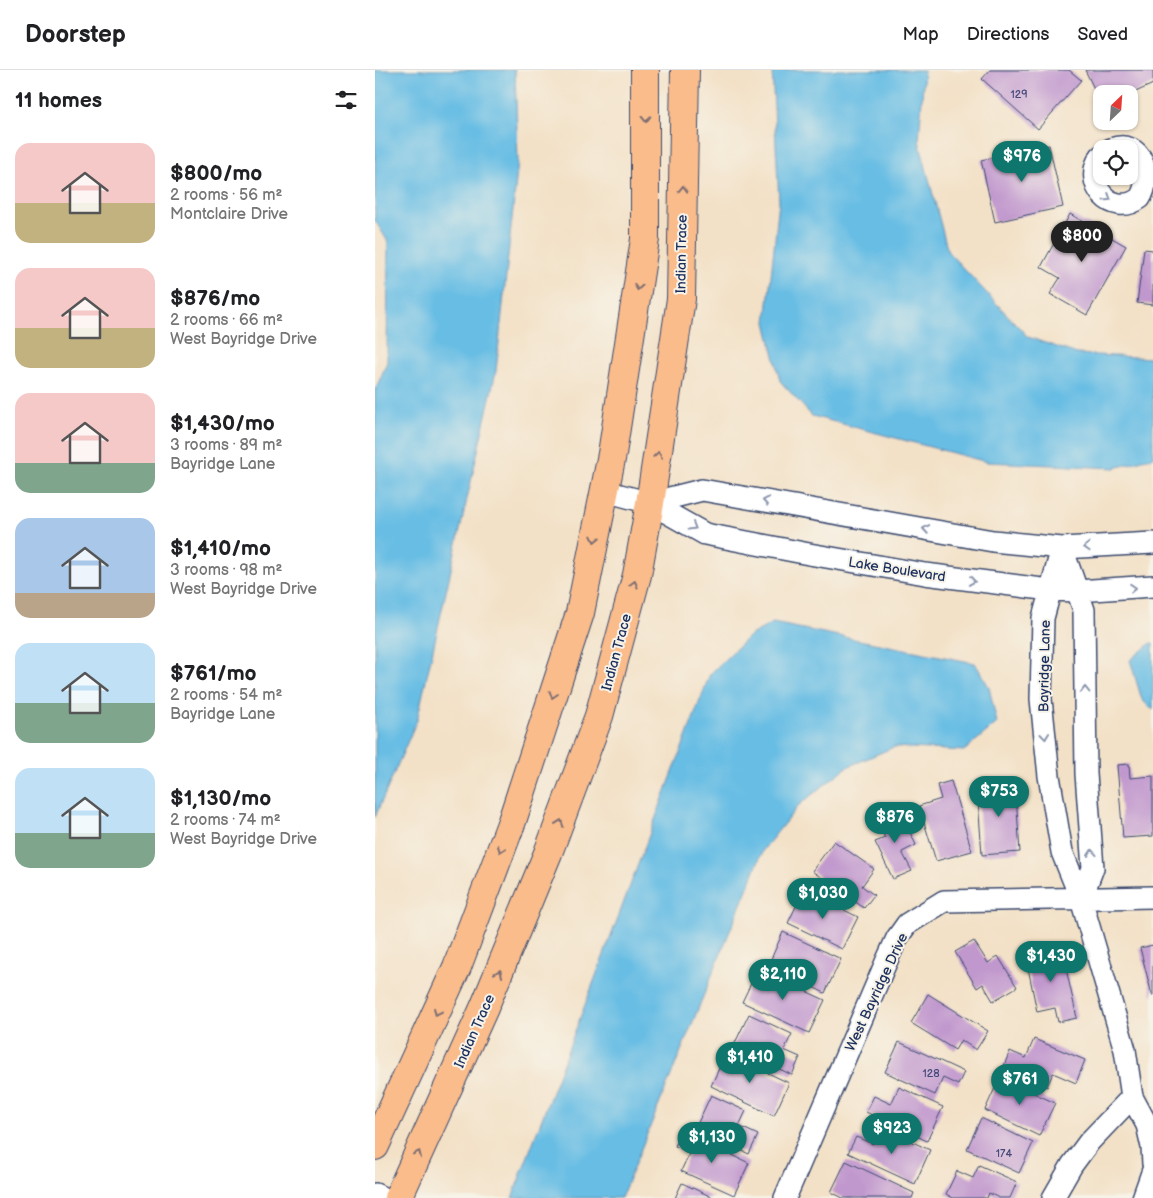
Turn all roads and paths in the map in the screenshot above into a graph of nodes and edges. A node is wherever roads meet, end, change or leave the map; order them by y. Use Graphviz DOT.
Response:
graph roads {
  1 [pos="645,70"];
  2 [pos="685,70"];
  3 [pos="1138,151"];
  4 [pos="1096,185"];
  5 [pos="1152,185"];
  6 [pos="605,491"];
  7 [pos="650,503"];
  8 [pos="1153,542"];
  9 [pos="1062,548"];
  10 [pos="1153,586"];
  11 [pos="1050,590"];
  12 [pos="1077,591"];
  13 [pos="1153,897"];
  14 [pos="1081,899"];
  15 [pos="1133,1097"];
  16 [pos="375,1146"];
  17 [pos="1153,1164"];
  18 [pos="1153,1170"];
  19 [pos="375,1194"];
  20 [pos="383,1198"];
  21 [pos="398,1198"];
  22 [pos="785,1198"];
  23 [pos="1053,1198"];
  24 [pos="1143,1198"];
  1 -- 6 [label="main road, one-way"];
  7 -- 2 [label="main road, Indian Trace, one-way"];
  3 -- 5 [label="street"];
  4 -- 5 [label="street, one-way"];
  6 -- 7 [label="street, Lake Boulevard"];
  6 -- 16 [label="main road, one-way"];
  9 -- 7 [label="street, Lake Boulevard, one-way"];
  7 -- 11 [label="street, Lake Boulevard, one-way"];
  21 -- 7 [label="main road, Indian Trace, one-way"];
  8 -- 9 [label="street, Lake Boulevard, one-way"];
  9 -- 11 [label="street, Bayridge Lane"];
  9 -- 12 [label="street"];
  12 -- 10 [label="street, Lake Boulevard, one-way"];
  11 -- 12 [label="street, Lake Boulevard"];
  11 -- 14 [label="street, Bayridge Lane, one-way"];
  14 -- 12 [label="street, one-way"];
  13 -- 14 [label="street, West Bayridge Drive"];
  14 -- 15 [label="street, Bayridge Lane"];
  14 -- 22 [label="street, West Bayridge Drive"];
  15 -- 17 [label="street, Bayridge Lane"];
  15 -- 23 [label="street"];
  18 -- 24 [label="street"];
  19 -- 20 [label="street"];
}
